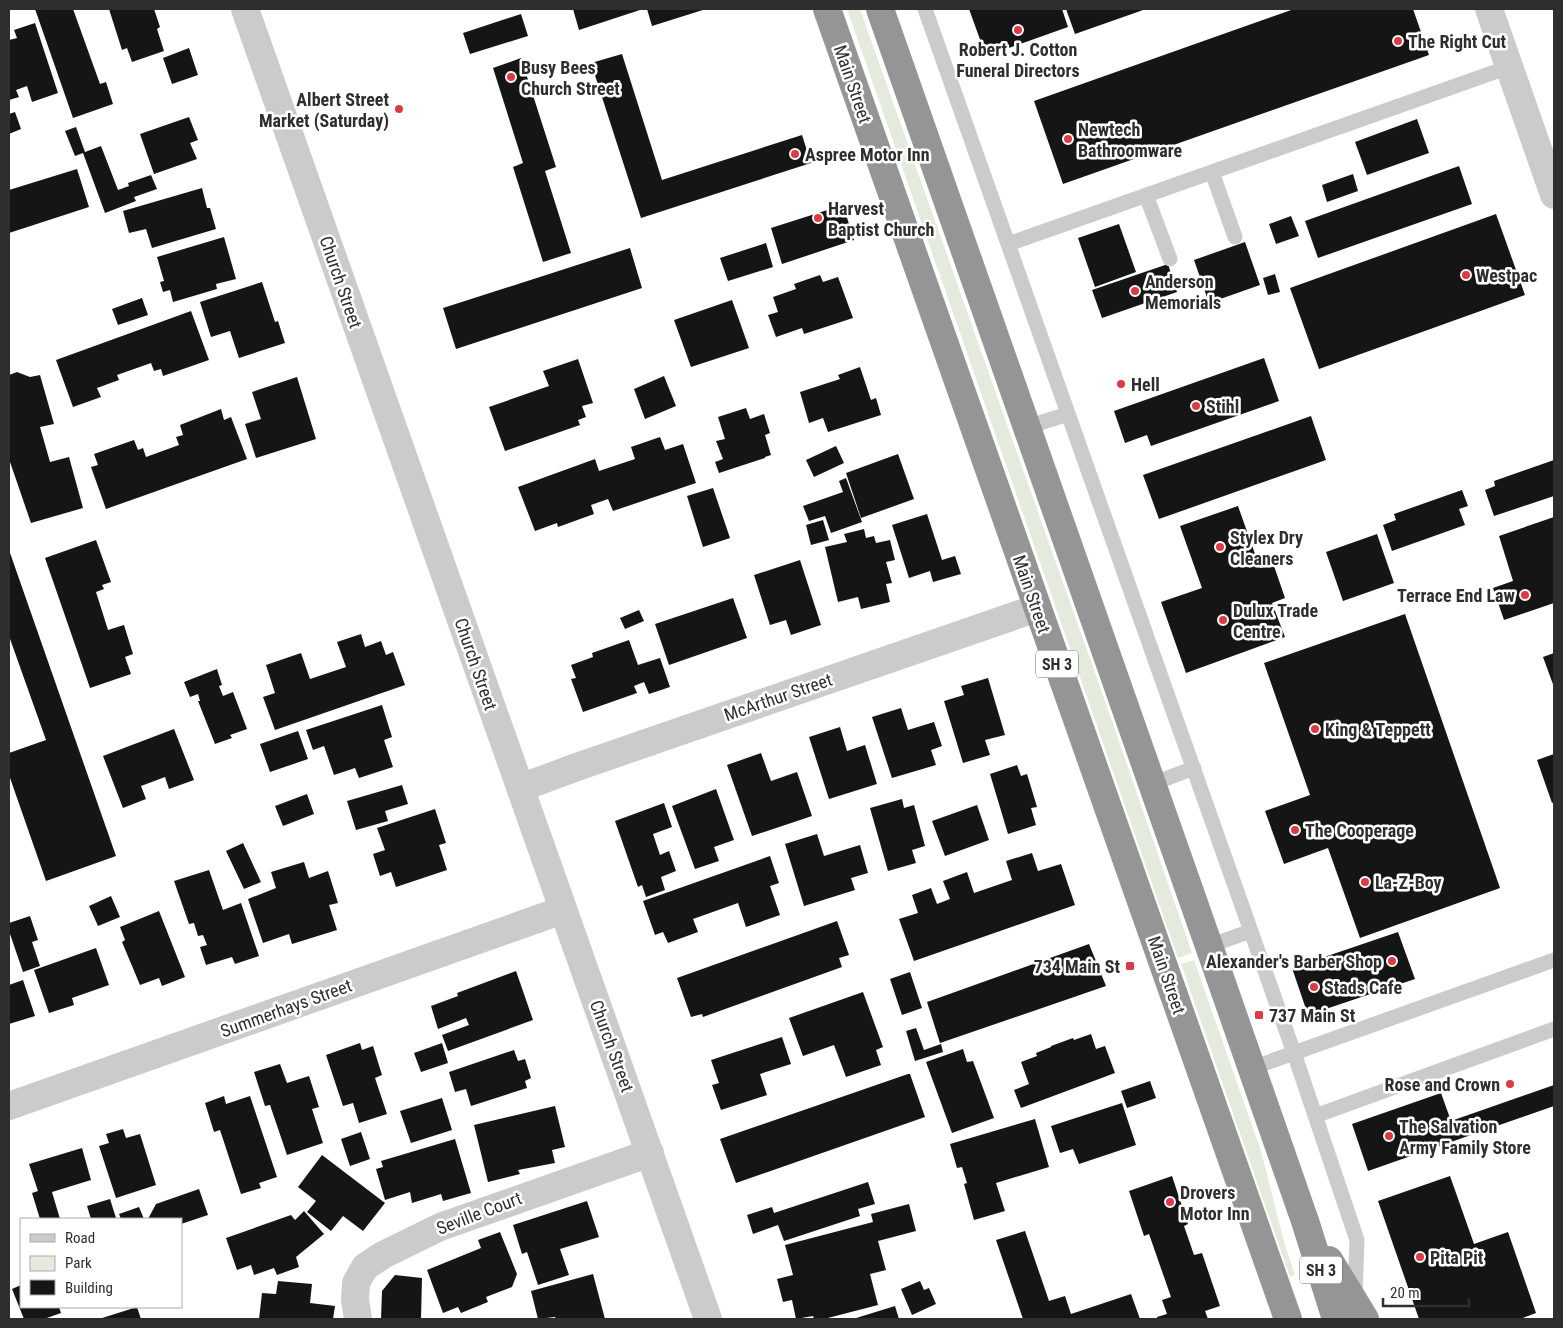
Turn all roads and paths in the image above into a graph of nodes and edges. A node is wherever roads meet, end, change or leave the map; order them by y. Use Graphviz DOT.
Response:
graph roads {
  1 [pos="244,9"];
  2 [pos="827,9"];
  3 [pos="880,9"];
  4 [pos="925,9"];
  5 [pos="1489,9"];
  6 [pos="1509,67"];
  7 [pos="1544,135"];
  8 [pos="1212,172"];
  9 [pos="1146,195"];
  10 [pos="1554,195"];
  11 [pos="1236,236"];
  12 [pos="1008,244"];
  13 [pos="1170,259"];
  14 [pos="1068,414"];
  15 [pos="1027,427"];
  16 [pos="1037,608"];
  17 [pos="1194,768"];
  18 [pos="1152,784"];
  19 [pos="520,788"];
  20 [pos="563,910"];
  21 [pos="1251,931"];
  22 [pos="1210,946"];
  23 [pos="1554,960"];
  24 [pos="1554,1029"];
  25 [pos="1294,1053"];
  26 [pos="1252,1068"];
  27 [pos="9,1106"];
  28 [pos="1315,1116"];
  29 [pos="650,1153"];
  30 [pos="1352,1314"];
  31 [pos="358,1319"];
  32 [pos="708,1319"];
  33 [pos="1288,1319"];
  1 -- 19 [label="street, Church Street"];
  2 -- 16 [label="highway, Main Street / SH 3"];
  3 -- 15 [label="highway, SH 3"];
  4 -- 12 [label="lane"];
  5 -- 6 [label="street"];
  6 -- 7 [label="street"];
  6 -- 8 [label="lane"];
  7 -- 10 [label="street"];
  8 -- 9 [label="lane"];
  8 -- 11 [label="lane"];
  9 -- 12 [label="lane"];
  9 -- 13 [label="lane"];
  12 -- 14 [label="lane"];
  14 -- 15 [label="lane"];
  14 -- 17 [label="lane"];
  15 -- 18 [label="highway, SH 3"];
  16 -- 19 [label="street, McArthur Street"];
  16 -- 33 [label="highway, Main Street / SH 3"];
  17 -- 18 [label="lane"];
  17 -- 21 [label="lane"];
  18 -- 22 [label="highway, SH 3"];
  19 -- 20 [label="street, Church Street"];
  20 -- 27 [label="street, Summerhays Street"];
  20 -- 29 [label="street, Church Street"];
  21 -- 22 [label="lane"];
  21 -- 25 [label="lane"];
  22 -- 26 [label="highway, SH 3"];
  23 -- 25 [label="lane"];
  24 -- 28 [label="lane"];
  25 -- 26 [label="lane"];
  25 -- 28 [label="lane"];
  26 -- 30 [label="highway, SH 3"];
  28 -- 30 [label="lane"];
  29 -- 31 [label="street, Seville Court"];
  29 -- 32 [label="street, Church Street"];
}
